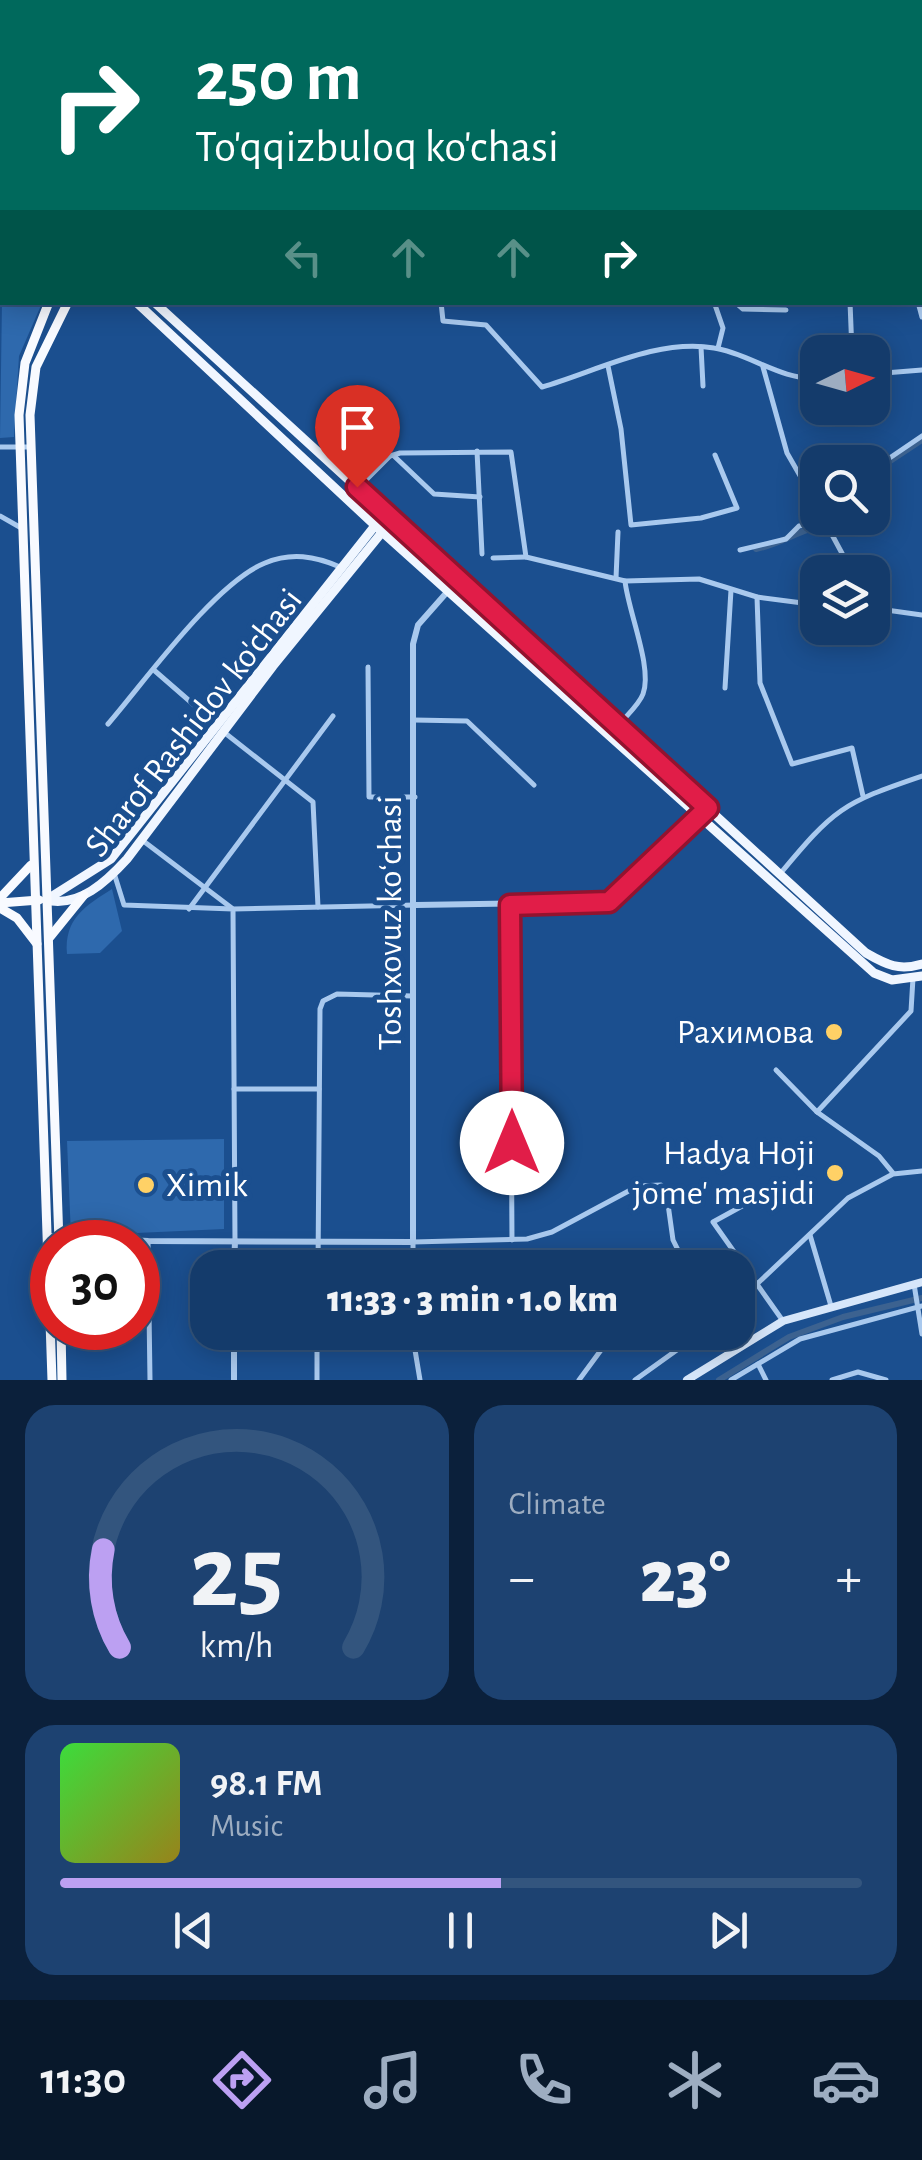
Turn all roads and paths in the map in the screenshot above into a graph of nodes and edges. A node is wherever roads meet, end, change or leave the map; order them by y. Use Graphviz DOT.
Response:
graph roads {
  1 [pos="48,305"];
  2 [pos="67,305"];
  3 [pos="139,305"];
  4 [pos="157,305"];
  5 [pos="441,305"];
  6 [pos="715,305"];
  7 [pos="739,305"];
  8 [pos="850,305"];
  9 [pos="786,310"];
  10 [pos="851,335"];
  11 [pos="701,347"];
  12 [pos="718,348"];
  13 [pos="608,366"];
  14 [pos="763,367"];
  15 [pos="922,370"];
  16 [pos="890,373"];
  17 [pos="800,374"];
  18 [pos="703,386"];
  19 [pos="922,436"];
  20 [pos="26,447"];
  21 [pos="0,448"];
  22 [pos="476,450"];
  23 [pos="393,455"];
  24 [pos="715,455"];
  25 [pos="890,458"];
  26 [pos="800,473"];
  27 [pos="357,487"];
  28 [pos="480,497"];
  29 [pos="347,498"];
  30 [pos="0,516"];
  31 [pos="389,517"];
  32 [pos="800,526"];
  33 [pos="377,528"];
  34 [pos="23,529"];
  35 [pos="618,532"];
  36 [pos="740,550"];
  37 [pos="482,554"];
  38 [pos="526,557"];
  39 [pos="494,558"];
  40 [pos="340,567"];
  41 [pos="616,578"];
  42 [pos="625,581"];
  43 [pos="449,590"];
  44 [pos="730,590"];
  45 [pos="756,597"];
  46 [pos="800,603"];
  47 [pos="890,611"];
  48 [pos="922,615"];
  49 [pos="368,668"];
  50 [pos="155,670"];
  51 [pos="725,688"];
  52 [pos="333,716"];
  53 [pos="414,720"];
  54 [pos="108,724"];
  55 [pos="216,724"];
  56 [pos="618,726"];
  57 [pos="225,733"];
  58 [pos="180,771"];
  59 [pos="922,776"];
  60 [pos="190,779"];
  61 [pos="286,780"];
  62 [pos="534,786"];
  63 [pos="862,796"];
  64 [pos="414,797"];
  65 [pos="704,812"];
  66 [pos="142,840"];
  67 [pos="32,862"];
  68 [pos="114,873"];
  69 [pos="780,874"];
  70 [pos="204,887"];
  71 [pos="84,895"];
  72 [pos="34,900"];
  73 [pos="46,900"];
  74 [pos="0,903"];
  75 [pos="416,905"];
  76 [pos="510,905"];
  77 [pos="318,907"];
  78 [pos="189,909"];
  79 [pos="234,909"];
  80 [pos="49,940"];
  81 [pos="37,945"];
  82 [pos="922,964"];
  83 [pos="917,977"];
  84 [pos="416,996"];
  85 [pos="776,1070"];
  86 [pos="234,1089"];
  87 [pos="319,1089"];
  88 [pos="816,1112"];
  89 [pos="922,1171"];
  90 [pos="893,1174"];
  91 [pos="744,1206"];
  92 [pos="55,1220"];
  93 [pos="56,1220"];
  94 [pos="810,1235"];
  95 [pos="512,1240"];
  96 [pos="160,1241"];
  97 [pos="235,1241"];
  98 [pos="318,1241"];
  99 [pos="413,1242"];
  100 [pos="235,1250"];
  101 [pos="318,1250"];
  102 [pos="413,1250"];
  103 [pos="678,1250"];
  104 [pos="758,1284"];
  105 [pos="755,1287"];
  106 [pos="917,1287"];
  107 [pos="831,1306"];
  108 [pos="920,1307"];
  109 [pos="783,1321"];
  110 [pos="922,1334"];
  111 [pos="53,1350"];
  112 [pos="61,1350"];
  113 [pos="150,1350"];
  114 [pos="234,1350"];
  115 [pos="318,1350"];
  116 [pos="415,1350"];
  117 [pos="603,1350"];
  118 [pos="677,1350"];
  119 [pos="758,1364"];
  120 [pos="52,1380"];
  121 [pos="62,1380"];
  122 [pos="150,1380"];
  123 [pos="234,1380"];
  124 [pos="317,1380"];
  125 [pos="420,1380"];
  126 [pos="579,1380"];
  127 [pos="635,1380"];
  128 [pos="687,1380"];
  129 [pos="731,1380"];
  130 [pos="766,1380"];
  131 [pos="832,1380"];
  132 [pos="884,1380"];
  1 -- 20 [label="highway"];
  2 -- 20 [label="highway"];
  3 -- 29 [label="main road"];
  4 -- 27 [label="main road"];
  5 -- 13 [label="street"];
  6 -- 12 [label="street"];
  7 -- 9 [label="street"];
  8 -- 10 [label="street"];
  11 -- 12 [label="street"];
  11 -- 13 [label="street"];
  11 -- 18 [label="street"];
  12 -- 14 [label="street"];
  13 -- 24 [label="street"];
  14 -- 17 [label="street"];
  14 -- 26 [label="street"];
  15 -- 16 [label="street"];
  19 -- 25 [label="street"];
  20 -- 21 [label="street"];
  20 -- 34 [label="highway"];
  20 -- 73 [label="highway"];
  22 -- 23 [label="street"];
  22 -- 28 [label="street"];
  22 -- 38 [label="street"];
  23 -- 27 [label="street"];
  23 -- 28 [label="street"];
  27 -- 29 [label="street"];
  27 -- 31 [label="main road"];
  28 -- 37 [label="street"];
  29 -- 33 [label="main road"];
  30 -- 34 [label="street"];
  31 -- 33 [label="main road, Sharof Rashidov ko'chasi"];
  31 -- 56 [label="main road"];
  32 -- 36 [label="street"];
  33 -- 40 [label="main road, Sharof Rashidov ko'chasi"];
  33 -- 43 [label="main road"];
  33 -- 57 [label="main road, Sharof Rashidov ko'chasi"];
  34 -- 67 [label="highway"];
  35 -- 41 [label="street"];
  38 -- 39 [label="street"];
  38 -- 41 [label="street"];
  40 -- 50 [label="street"];
  40 -- 55 [label="main road, Sharof Rashidov ko'chasi"];
  41 -- 42 [label="street"];
  42 -- 44 [label="street"];
  42 -- 56 [label="street"];
  43 -- 53 [label="street, Toshxovuz koʻchasi"];
  43 -- 65 [label="main road"];
  44 -- 45 [label="street"];
  44 -- 51 [label="street"];
  45 -- 46 [label="street"];
  45 -- 63 [label="street"];
  47 -- 48 [label="street"];
  49 -- 64 [label="street"];
  50 -- 54 [label="street"];
  50 -- 55 [label="street"];
  52 -- 61 [label="street"];
  53 -- 62 [label="street"];
  53 -- 64 [label="street, Toshxovuz koʻchasi"];
  55 -- 58 [label="main road, Sharof Rashidov ko'chasi"];
  56 -- 65 [label="main road"];
  57 -- 60 [label="main road, Sharof Rashidov ko'chasi"];
  57 -- 61 [label="street"];
  58 -- 60 [label="main road"];
  58 -- 73 [label="main road, Sharof Rashidov ko'chasi"];
  59 -- 63 [label="street"];
  60 -- 66 [label="main road, Sharof Rashidov ko'chasi"];
  61 -- 70 [label="street"];
  61 -- 77 [label="street"];
  63 -- 69 [label="street"];
  64 -- 75 [label="street, Toshxovuz koʻchasi"];
  65 -- 69 [label="main road"];
  65 -- 76 [label="street"];
  65 -- 83 [label="main road"];
  66 -- 68 [label="main road, Sharof Rashidov ko'chasi"];
  66 -- 70 [label="street"];
  67 -- 72 [label="highway"];
  67 -- 74 [label="highway"];
  68 -- 71 [label="main road, Sharof Rashidov ko'chasi"];
  68 -- 78 [label="street"];
  69 -- 82 [label="main road"];
  70 -- 78 [label="street"];
  70 -- 79 [label="street"];
  71 -- 73 [label="main road, Sharof Rashidov ko'chasi"];
  71 -- 80 [label="highway"];
  72 -- 73 [label="highway"];
  72 -- 74 [label="highway"];
  72 -- 81 [label="highway"];
  73 -- 80 [label="highway"];
  74 -- 81 [label="highway"];
  75 -- 76 [label="street"];
  75 -- 77 [label="street"];
  75 -- 84 [label="street, Toshxovuz koʻchasi"];
  76 -- 95 [label="street"];
  77 -- 79 [label="street"];
  78 -- 79 [label="street"];
  79 -- 86 [label="street"];
  80 -- 93 [label="highway"];
  81 -- 92 [label="highway"];
  83 -- 88 [label="street"];
  84 -- 87 [label="street"];
  84 -- 99 [label="street, Toshxovuz koʻchasi"];
  85 -- 88 [label="street"];
  86 -- 87 [label="street"];
  86 -- 97 [label="street"];
  87 -- 98 [label="street"];
  88 -- 90 [label="street"];
  89 -- 90 [label="street"];
  90 -- 94 [label="street"];
  91 -- 104 [label="street"];
  94 -- 104 [label="street"];
  94 -- 107 [label="street"];
  95 -- 99 [label="street"];
  95 -- 103 [label="street"];
  96 -- 97 [label="street"];
  97 -- 98 [label="street"];
  97 -- 100 [label="street"];
  98 -- 99 [label="street"];
  98 -- 101 [label="street"];
  99 -- 102 [label="street, Toshxovuz koʻchasi"];
  104 -- 105 [label="street"];
  104 -- 109 [label="street"];
  106 -- 107 [label="main road"];
  106 -- 108 [label="street"];
  107 -- 109 [label="main road"];
  108 -- 110 [label="street"];
  108 -- 119 [label="street"];
  109 -- 128 [label="main road"];
  111 -- 120 [label="highway"];
  112 -- 121 [label="highway"];
  113 -- 122 [label="street"];
  114 -- 123 [label="street"];
  115 -- 124 [label="street"];
  116 -- 125 [label="street"];
  117 -- 126 [label="street"];
  118 -- 127 [label="street"];
  119 -- 129 [label="street"];
  119 -- 130 [label="street"];
  131 -- 132 [label="street"];
}
